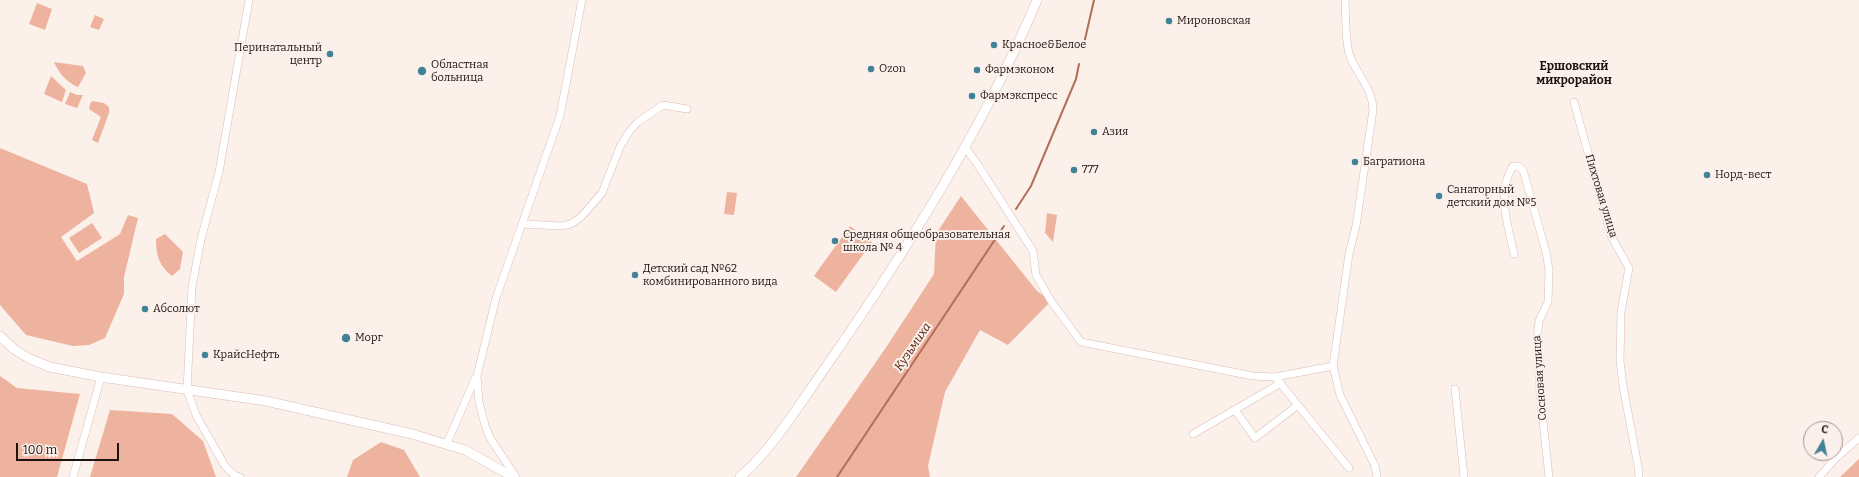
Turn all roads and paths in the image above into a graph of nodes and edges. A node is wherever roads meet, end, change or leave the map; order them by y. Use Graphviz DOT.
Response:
graph roads {
  1 [pos="249,0"];
  2 [pos="582,0"];
  3 [pos="1037,0"];
  4 [pos="1345,0"];
  5 [pos="1574,102"];
  6 [pos="687,109"];
  7 [pos="965,147"];
  8 [pos="522,224"];
  9 [pos="1514,254"];
  10 [pos="0,336"];
  11 [pos="1332,366"];
  12 [pos="477,376"];
  13 [pos="1275,376"];
  14 [pos="101,377"];
  15 [pos="1281,383"];
  16 [pos="1455,389"];
  17 [pos="187,390"];
  18 [pos="1298,405"];
  19 [pos="1235,410"];
  20 [pos="1193,434"];
  21 [pos="1859,438"];
  22 [pos="447,443"];
  23 [pos="1349,468"];
  24 [pos="73,477"];
  25 [pos="240,477"];
  26 [pos="513,477"];
  27 [pos="516,477"];
  28 [pos="740,477"];
  29 [pos="1377,477"];
  30 [pos="1464,477"];
  31 [pos="1549,477"];
  32 [pos="1639,477"];
  33 [pos="1819,477"];
  1 -- 17 [label="street"];
  2 -- 8 [label="street"];
  3 -- 7 [label="main road"];
  4 -- 11 [label="street"];
  5 -- 32 [label="street, Пихтовая улица"];
  6 -- 8 [label="street"];
  7 -- 13 [label="street"];
  7 -- 28 [label="main road"];
  8 -- 12 [label="street"];
  9 -- 31 [label="street, Сосновая улица"];
  10 -- 14 [label="main road"];
  11 -- 13 [label="street"];
  11 -- 29 [label="street"];
  12 -- 22 [label="street"];
  12 -- 27 [label="street"];
  13 -- 15 [label="street"];
  14 -- 17 [label="main road"];
  14 -- 24 [label="street"];
  15 -- 18 [label="street"];
  15 -- 19 [label="street"];
  16 -- 30 [label="street"];
  17 -- 22 [label="main road"];
  17 -- 25 [label="street"];
  18 -- 19 [label="street"];
  18 -- 23 [label="street"];
  19 -- 20 [label="street"];
  21 -- 33 [label="street"];
  22 -- 26 [label="main road"];
}
